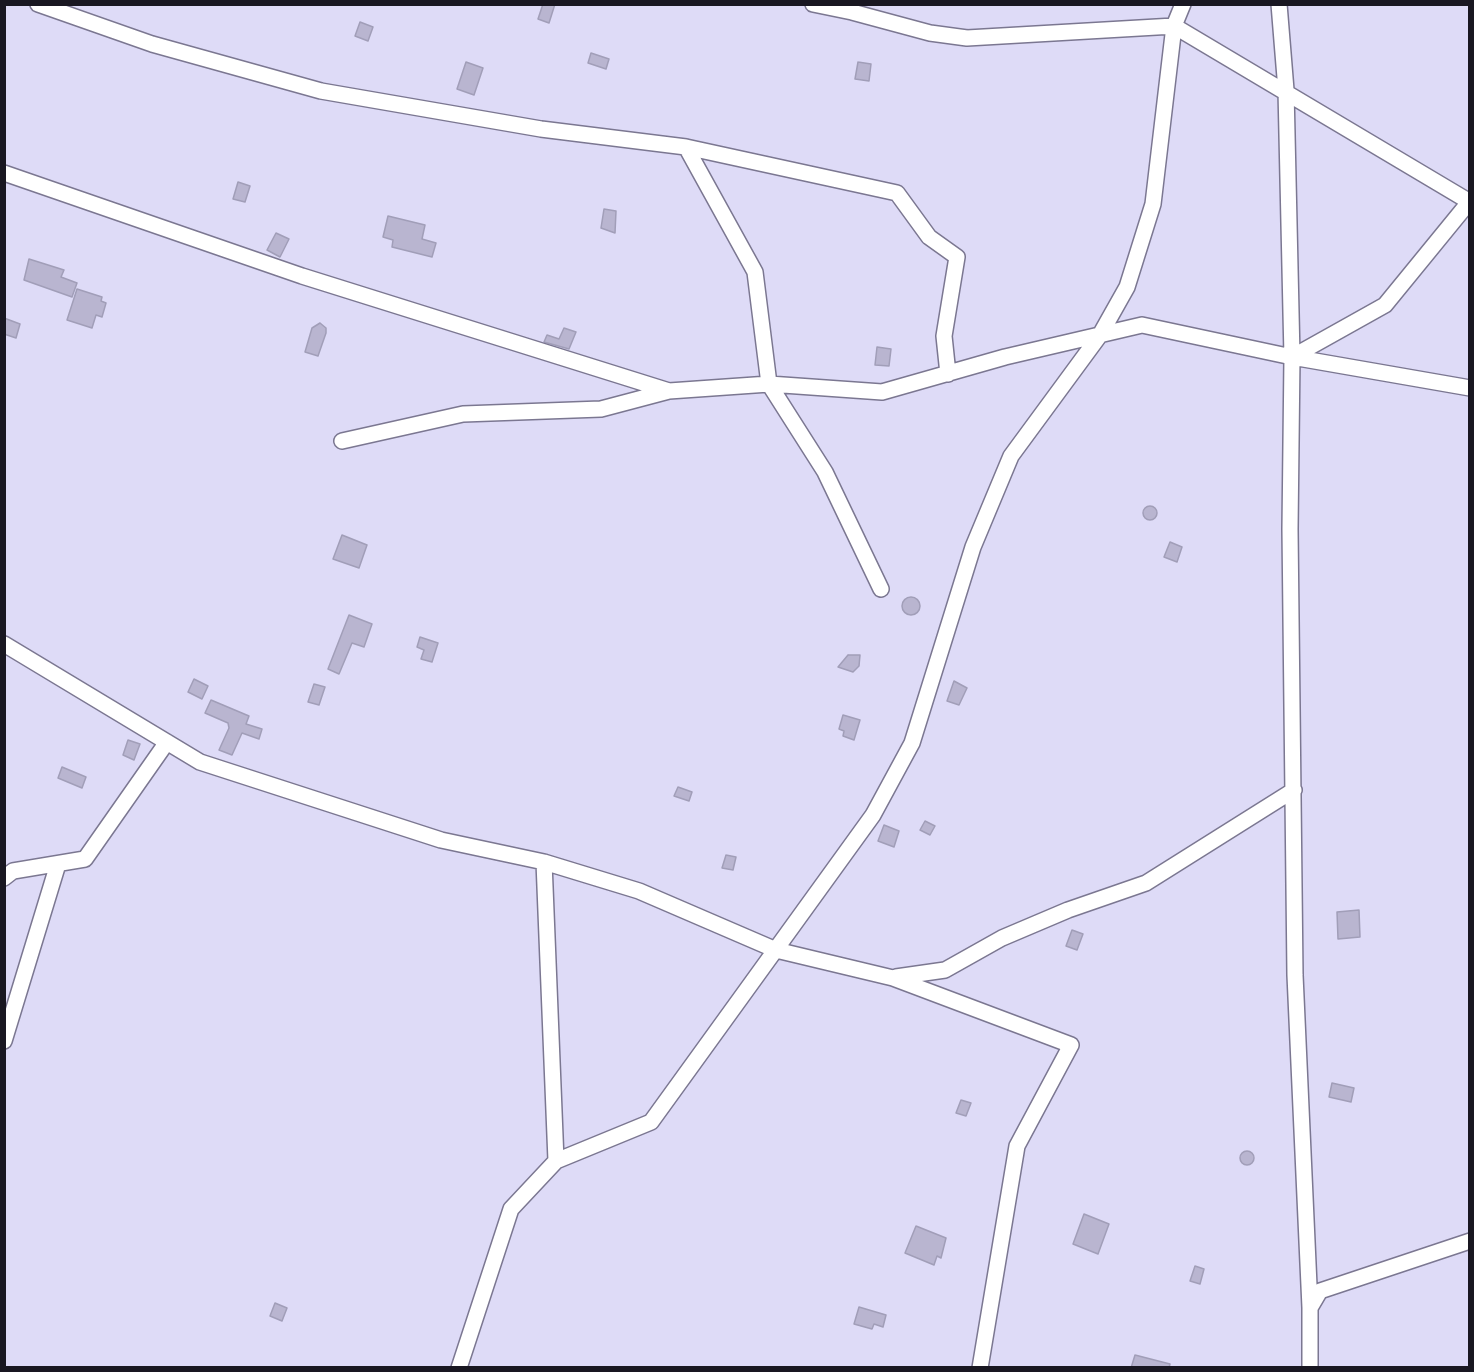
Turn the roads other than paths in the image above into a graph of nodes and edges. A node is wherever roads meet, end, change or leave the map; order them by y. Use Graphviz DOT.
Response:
graph roads {
  1 [pos="38,4"];
  2 [pos="813,4"];
  3 [pos="1182,4"];
  4 [pos="1279,4"];
  5 [pos="1174,26"];
  6 [pos="1286,90"];
  7 [pos="687,147"];
  8 [pos="4,173"];
  9 [pos="1469,202"];
  10 [pos="1100,335"];
  11 [pos="1292,357"];
  12 [pos="948,374"];
  13 [pos="769,384"];
  14 [pos="1470,388"];
  15 [pos="669,391"];
  16 [pos="342,441"];
  17 [pos="881,589"];
  18 [pos="4,644"];
  19 [pos="167,742"];
  20 [pos="1294,790"];
  21 [pos="544,862"];
  22 [pos="58,864"];
  23 [pos="4,878"];
  24 [pos="776,950"];
  25 [pos="892,978"];
  26 [pos="4,1041"];
  27 [pos="556,1161"];
  28 [pos="1470,1241"];
  29 [pos="1310,1308"];
  30 [pos="459,1368"];
  31 [pos="980,1368"];
  32 [pos="1310,1368"];
  1 -- 7 [label="street"];
  2 -- 5 [label="street"];
  3 -- 5 [label="street"];
  4 -- 6 [label="street"];
  5 -- 6 [label="street"];
  5 -- 10 [label="street"];
  6 -- 9 [label="street"];
  6 -- 11 [label="street"];
  7 -- 12 [label="street"];
  7 -- 13 [label="street"];
  8 -- 15 [label="street"];
  9 -- 11 [label="street"];
  10 -- 11 [label="street"];
  10 -- 12 [label="street"];
  10 -- 24 [label="street"];
  11 -- 14 [label="street"];
  11 -- 20 [label="street"];
  12 -- 13 [label="street"];
  13 -- 15 [label="street"];
  13 -- 17 [label="street"];
  15 -- 16 [label="street"];
  18 -- 19 [label="street"];
  19 -- 21 [label="street"];
  19 -- 22 [label="street"];
  20 -- 25 [label="street"];
  20 -- 29 [label="street"];
  21 -- 24 [label="street"];
  21 -- 27 [label="street"];
  22 -- 23 [label="street"];
  22 -- 26 [label="street"];
  24 -- 25 [label="street"];
  24 -- 27 [label="street"];
  25 -- 31 [label="street"];
  27 -- 30 [label="street"];
  28 -- 29 [label="street"];
  29 -- 32 [label="street"];
}
